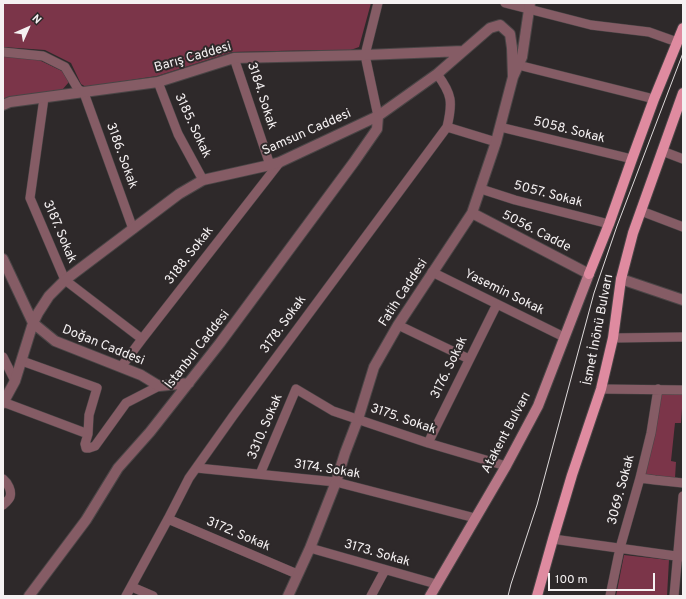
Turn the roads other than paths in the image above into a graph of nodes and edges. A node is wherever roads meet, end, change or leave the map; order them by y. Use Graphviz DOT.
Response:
graph roads {
  1 [pos="378,3"];
  2 [pos="505,3"];
  3 [pos="530,6"];
  4 [pos="683,28"];
  5 [pos="678,42"];
  6 [pos="463,50"];
  7 [pos="3,52"];
  8 [pos="365,55"];
  9 [pos="234,58"];
  10 [pos="518,65"];
  11 [pos="437,74"];
  12 [pos="513,77"];
  13 [pos="158,82"];
  14 [pos="74,83"];
  15 [pos="84,93"];
  16 [pos="683,93"];
  17 [pos="64,95"];
  18 [pos="44,98"];
  19 [pos="654,99"];
  20 [pos="3,105"];
  21 [pos="378,116"];
  22 [pos="447,127"];
  23 [pos="500,127"];
  24 [pos="496,142"];
  25 [pos="662,151"];
  26 [pos="632,159"];
  27 [pos="683,159"];
  28 [pos="280,162"];
  29 [pos="270,165"];
  30 [pos="203,180"];
  31 [pos="481,189"];
  32 [pos="640,211"];
  33 [pos="472,213"];
  34 [pos="609,224"];
  35 [pos="683,227"];
  36 [pos="133,229"];
  37 [pos="3,259"];
  38 [pos="432,272"];
  39 [pos="589,274"];
  40 [pos="621,279"];
  41 [pos="65,280"];
  42 [pos="683,300"];
  43 [pos="497,304"];
  44 [pos="33,323"];
  45 [pos="398,325"];
  46 [pos="564,337"];
  47 [pos="683,337"];
  48 [pos="613,338"];
  49 [pos="142,339"];
  50 [pos="3,357"];
  51 [pos="469,359"];
  52 [pos="22,361"];
  53 [pos="121,367"];
  54 [pos="15,381"];
  55 [pos="189,383"];
  56 [pos="159,386"];
  57 [pos="601,389"];
  58 [pos="296,390"];
  59 [pos="658,390"];
  60 [pos="683,390"];
  61 [pos="3,402"];
  62 [pos="358,419"];
  63 [pos="88,434"];
  64 [pos="428,443"];
  65 [pos="506,466"];
  66 [pos="197,468"];
  67 [pos="260,474"];
  68 [pos="640,478"];
  69 [pos="3,479"];
  70 [pos="336,482"];
  71 [pos="683,483"];
  72 [pos="683,496"];
  73 [pos="3,505"];
  74 [pos="475,518"];
  75 [pos="168,519"];
  76 [pos="553,539"];
  77 [pos="310,548"];
  78 [pos="620,548"];
  79 [pos="680,557"];
  80 [pos="385,570"];
  81 [pos="297,574"];
  82 [pos="436,584"];
  83 [pos="132,586"];
  84 [pos="29,596"];
  85 [pos="126,596"];
  86 [pos="153,596"];
  87 [pos="288,596"];
  88 [pos="371,596"];
  89 [pos="430,596"];
  90 [pos="537,596"];
  91 [pos="610,596"];
  92 [pos="674,596"];
  1 -- 8 [label="street"];
  2 -- 3 [label="street"];
  3 -- 5 [label="street"];
  3 -- 10 [label="street, Fatih Caddesi"];
  4 -- 5 [label="main road, İsmet İnönü Bulvarı"];
  5 -- 19 [label="main road, İsmet İnönü Bulvarı"];
  6 -- 8 [label="street, Barış Caddesi"];
  6 -- 11 [label="street, Samsun Caddesi"];
  6 -- 12 [label="street, Samsun Caddesi"];
  7 -- 14 [label="street"];
  8 -- 9 [label="street, Barış Caddesi"];
  8 -- 21 [label="street"];
  9 -- 13 [label="street, Barış Caddesi"];
  9 -- 29 [label="street, 3184. Sokak"];
  10 -- 12 [label="street, Fatih Caddesi"];
  10 -- 19 [label="street"];
  11 -- 21 [label="street, Samsun Caddesi"];
  11 -- 22 [label="street, 3178. Sokak"];
  12 -- 23 [label="street, Fatih Caddesi"];
  13 -- 15 [label="street, Barış Caddesi"];
  13 -- 30 [label="street, 3185. Sokak"];
  14 -- 15 [label="street"];
  14 -- 17 [label="street"];
  15 -- 17 [label="street, Barış Caddesi"];
  15 -- 36 [label="street, 3186. Sokak"];
  16 -- 25 [label="main road, İsmet İnönü Bulvarı"];
  17 -- 18 [label="street, Barış Caddesi"];
  18 -- 20 [label="street, Barış Caddesi"];
  18 -- 41 [label="street, 3187. Sokak"];
  19 -- 26 [label="main road, İsmet İnönü Bulvarı"];
  21 -- 28 [label="street, Samsun Caddesi"];
  21 -- 55 [label="street, İstanbul Caddesi"];
  22 -- 24 [label="street"];
  22 -- 66 [label="street, 3178. Sokak"];
  23 -- 24 [label="street, Fatih Caddesi"];
  23 -- 26 [label="street, 5058. Sokak"];
  24 -- 31 [label="street, Fatih Caddesi"];
  25 -- 27 [label="street"];
  25 -- 32 [label="main road, İsmet İnönü Bulvarı"];
  26 -- 34 [label="main road, İsmet İnönü Bulvarı"];
  28 -- 29 [label="street, Samsun Caddesi"];
  28 -- 49 [label="street, 3188. Sokak"];
  29 -- 30 [label="street, Samsun Caddesi"];
  30 -- 36 [label="street, Samsun Caddesi"];
  31 -- 33 [label="street, Fatih Caddesi"];
  31 -- 34 [label="street, 5057. Sokak"];
  32 -- 35 [label="street"];
  32 -- 40 [label="main road, İsmet İnönü Bulvarı"];
  33 -- 38 [label="street, Fatih Caddesi"];
  33 -- 39 [label="street, 5056. Cadde"];
  34 -- 39 [label="main road, İsmet İnönü Bulvarı"];
  36 -- 41 [label="street, Samsun Caddesi"];
  37 -- 44 [label="street, Doğan Caddesi"];
  38 -- 43 [label="street, Yasemin Sokak"];
  38 -- 45 [label="street, Fatih Caddesi"];
  39 -- 46 [label="main road, Atakent Bulvarı"];
  40 -- 42 [label="street"];
  40 -- 48 [label="main road, İsmet İnönü Bulvarı"];
  41 -- 44 [label="street, Samsun Caddesi"];
  41 -- 49 [label="street, 3187. Sokak"];
  43 -- 46 [label="street, Yasemin Sokak"];
  43 -- 51 [label="street, 3176. Sokak"];
  44 -- 52 [label="street, Samsun Caddesi"];
  44 -- 53 [label="street, Doğan Caddesi"];
  45 -- 51 [label="street"];
  45 -- 62 [label="street, Fatih Caddesi"];
  46 -- 65 [label="main road, Atakent Bulvarı"];
  47 -- 48 [label="street"];
  48 -- 57 [label="main road, İsmet İnönü Bulvarı"];
  49 -- 53 [label="street, 3188. Sokak"];
  50 -- 54 [label="street"];
  51 -- 64 [label="street, 3176. Sokak"];
  52 -- 54 [label="street, Samsun Caddesi"];
  52 -- 63 [label="street"];
  53 -- 56 [label="street, Doğan Caddesi"];
  54 -- 61 [label="street, Samsun Caddesi"];
  55 -- 56 [label="street"];
  55 -- 84 [label="street, İstanbul Caddesi"];
  56 -- 63 [label="street"];
  57 -- 59 [label="street"];
  57 -- 76 [label="main road, İsmet İnönü Bulvarı"];
  58 -- 62 [label="street, 3175. Sokak"];
  58 -- 67 [label="street, 3310. Sokak"];
  59 -- 60 [label="street"];
  59 -- 68 [label="street, 3069. Sokak"];
  61 -- 63 [label="street"];
  62 -- 64 [label="street, 3175. Sokak"];
  62 -- 70 [label="street, Fatih Caddesi"];
  64 -- 65 [label="street, 3175. Sokak"];
  65 -- 74 [label="main road, Atakent Bulvarı"];
  66 -- 67 [label="street, 3174. Sokak"];
  66 -- 75 [label="street, 3178. Sokak"];
  67 -- 70 [label="street, 3174. Sokak"];
  68 -- 71 [label="street"];
  68 -- 78 [label="street, 3069. Sokak"];
  69 -- 73 [label="street"];
  70 -- 74 [label="street, 3174. Sokak"];
  70 -- 77 [label="street, Fatih Caddesi"];
  72 -- 79 [label="street"];
  74 -- 82 [label="main road, Atakent Bulvarı"];
  75 -- 81 [label="street, 3172. Sokak"];
  75 -- 83 [label="street, 3178. Sokak"];
  76 -- 78 [label="street"];
  76 -- 90 [label="main road, İsmet İnönü Bulvarı"];
  77 -- 80 [label="street, 3173. Sokak"];
  77 -- 81 [label="street, Fatih Caddesi"];
  78 -- 79 [label="street"];
  78 -- 91 [label="street, 3069. Sokak"];
  79 -- 92 [label="street"];
  80 -- 82 [label="street, 3173. Sokak"];
  80 -- 88 [label="street"];
  81 -- 87 [label="street, Fatih Caddesi"];
  82 -- 89 [label="main road, Atakent Bulvarı"];
  83 -- 85 [label="street, 3178. Sokak"];
  83 -- 86 [label="street"];
}
